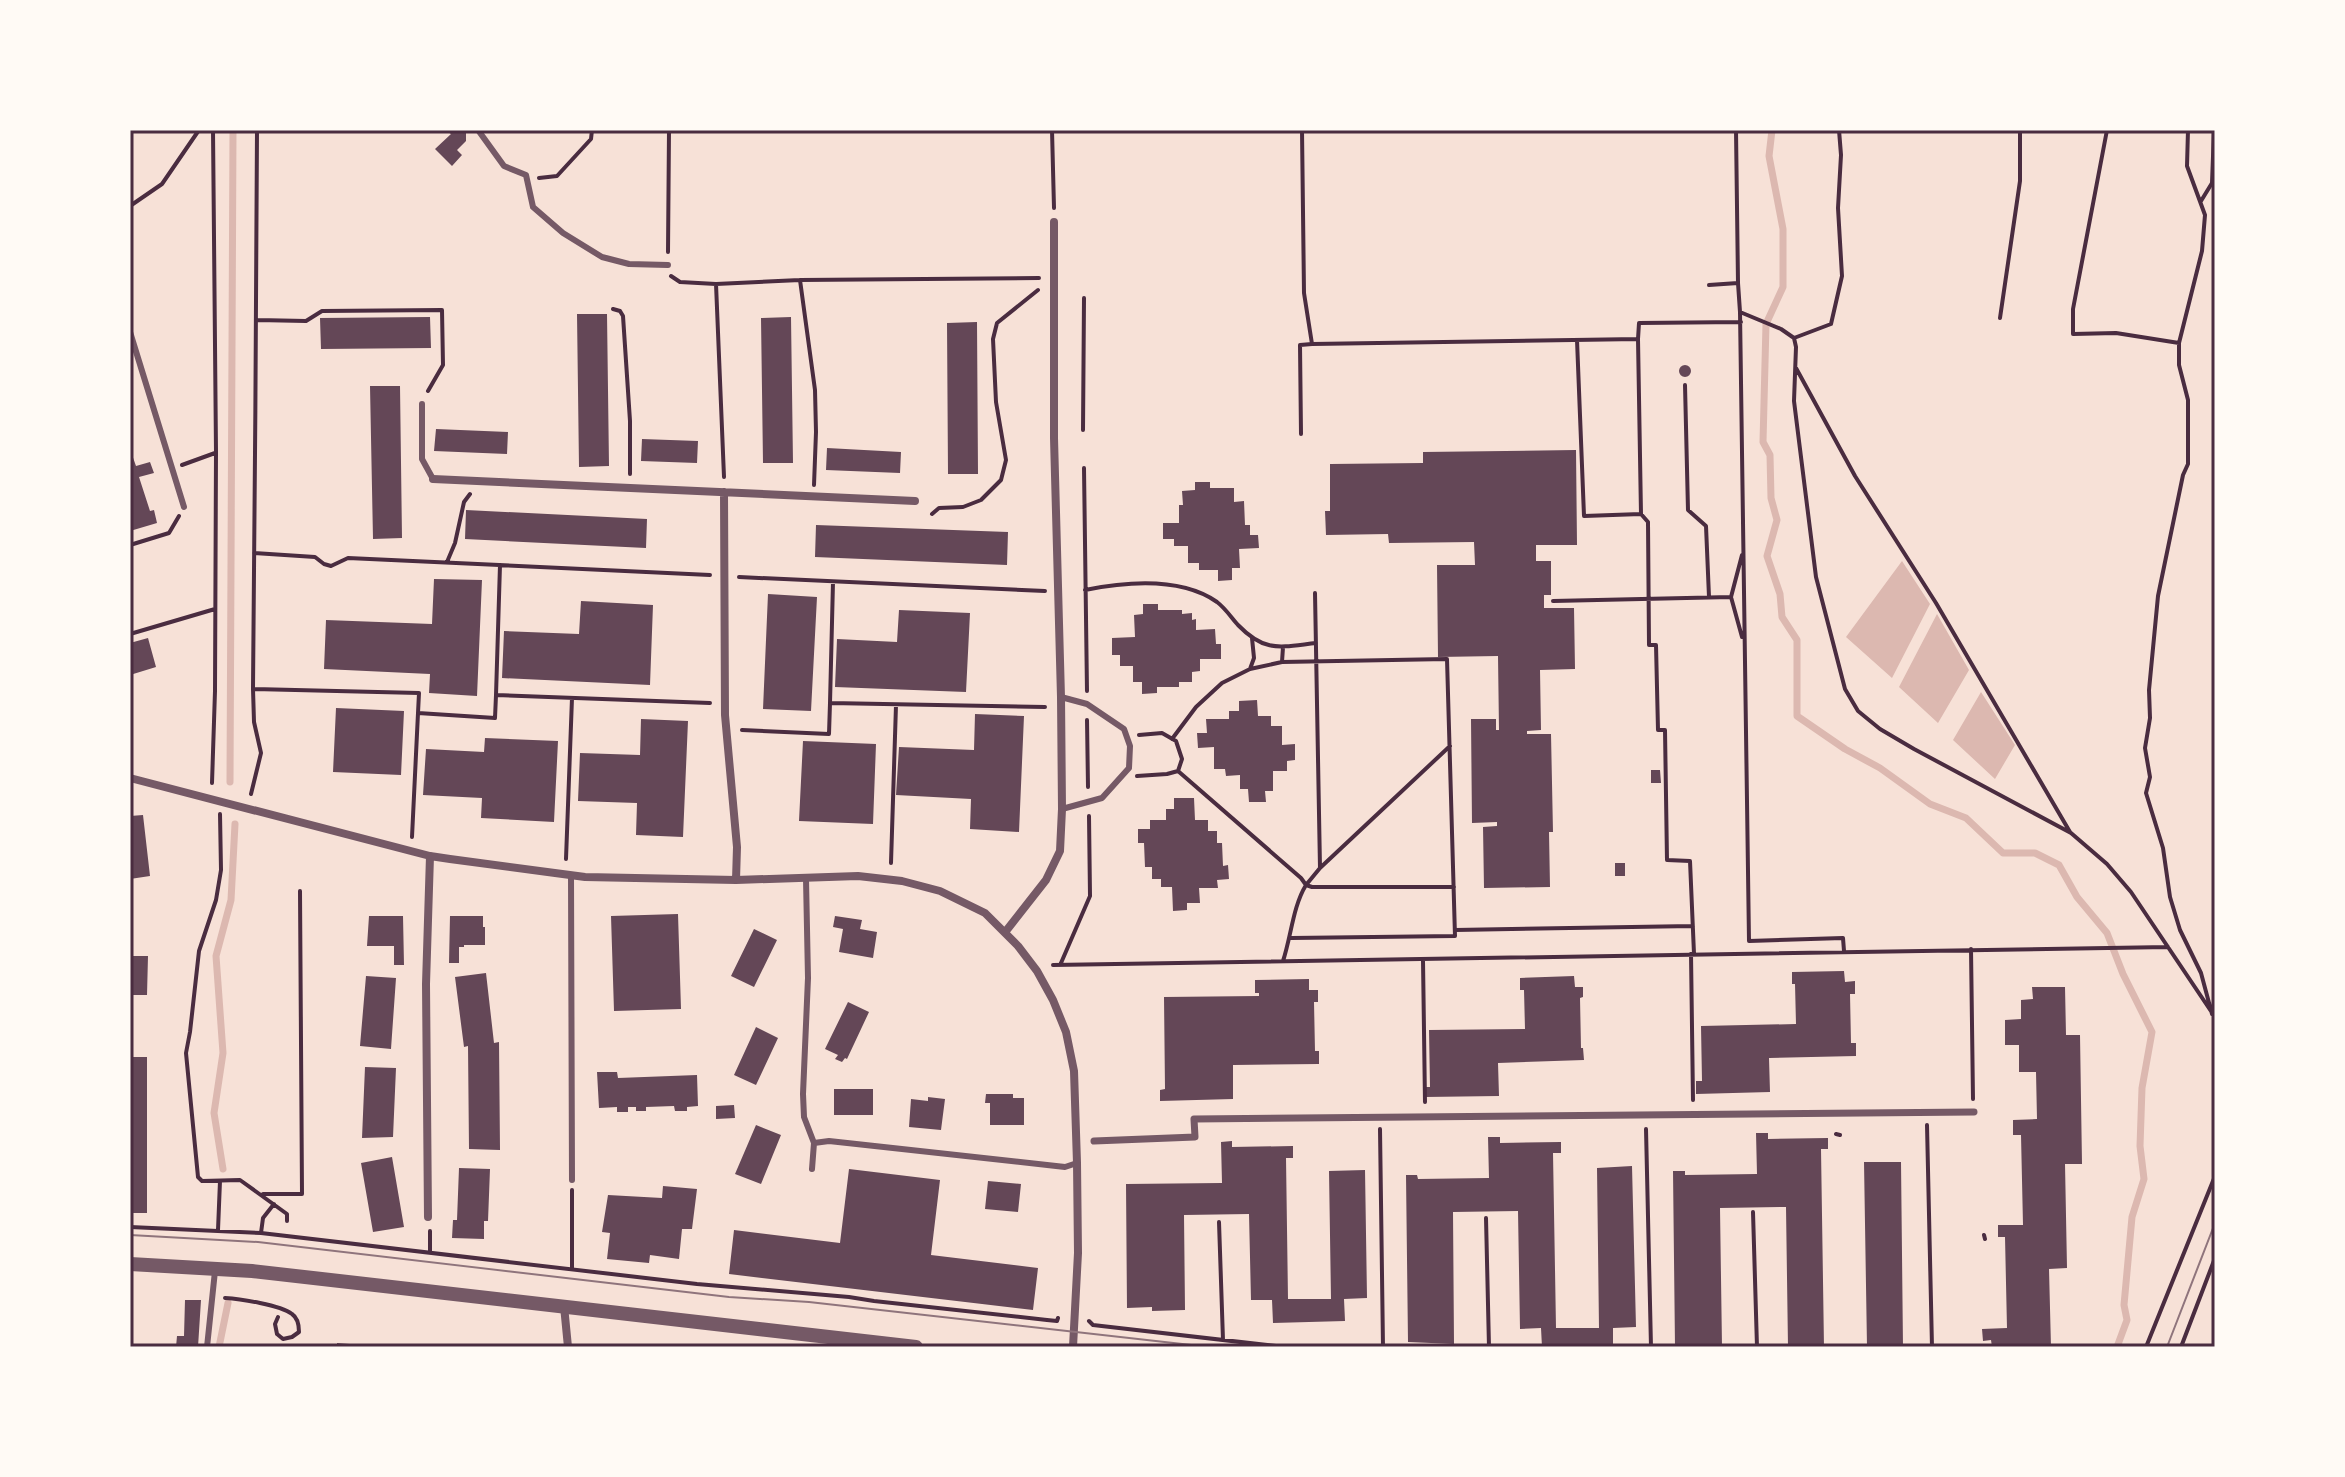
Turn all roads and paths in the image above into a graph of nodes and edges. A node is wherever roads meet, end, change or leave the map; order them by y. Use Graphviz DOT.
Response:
graph roads {
  1 [pos="199,130"];
  2 [pos="213,130"];
  3 [pos="257,130"];
  4 [pos="478,130"];
  5 [pos="592,130"];
  6 [pos="669,130"];
  7 [pos="1052,130"];
  8 [pos="1302,130"];
  9 [pos="1736,130"];
  10 [pos="1839,130"];
  11 [pos="2020,130"];
  12 [pos="2107,130"];
  13 [pos="2188,130"];
  14 [pos="2214,130"];
  15 [pos="527,178"];
  16 [pos="2201,201"];
  17 [pos="130,206"];
  18 [pos="1054,222"];
  19 [pos="668,265"];
  20 [pos="1039,278"];
  21 [pos="800,280"];
  22 [pos="1738,283"];
  23 [pos="716,284"];
  24 [pos="1709,285"];
  25 [pos="1040,289"];
  26 [pos="1084,298"];
  27 [pos="613,309"];
  28 [pos="1740,312"];
  29 [pos="2000,318"];
  30 [pos="257,320"];
  31 [pos="1741,322"];
  32 [pos="130,332"];
  33 [pos="1794,338"];
  34 [pos="1638,339"];
  35 [pos="1577,340"];
  36 [pos="2179,343"];
  37 [pos="1312,344"];
  38 [pos="1795,366"];
  39 [pos="1685,385"];
  40 [pos="425,395"];
  41 [pos="422,404"];
  42 [pos="1083,430"];
  43 [pos="1301,434"];
  44 [pos="216,452"];
  45 [pos="173,469"];
  46 [pos="630,476"];
  47 [pos="433,479"];
  48 [pos="801,485"];
  49 [pos="724,488"];
  50 [pos="472,492"];
  51 [pos="915,501"];
  52 [pos="184,507"];
  53 [pos="932,514"];
  54 [pos="1641,514"];
  55 [pos="130,545"];
  56 [pos="1744,549"];
  57 [pos="254,553"];
  58 [pos="447,562"];
  59 [pos="500,565"];
  60 [pos="710,575"];
  61 [pos="739,577"];
  62 [pos="833,582"];
  63 [pos="1085,590"];
  64 [pos="1045,591"];
  65 [pos="1315,593"];
  66 [pos="1709,597"];
  67 [pos="1731,597"];
  68 [pos="1648,599"];
  69 [pos="1553,601"];
  70 [pos="215,609"];
  71 [pos="130,634"];
  72 [pos="1252,638"];
  73 [pos="1316,643"];
  74 [pos="1744,644"];
  75 [pos="1283,647"];
  76 [pos="1282,662"];
  77 [pos="1317,662"];
  78 [pos="1250,669"];
  79 [pos="253,689"];
  80 [pos="496,695"];
  81 [pos="1061,697"];
  82 [pos="572,698"];
  83 [pos="710,703"];
  84 [pos="830,703"];
  85 [pos="896,704"];
  86 [pos="1045,707"];
  87 [pos="418,713"];
  88 [pos="742,730"];
  89 [pos="1126,737"];
  90 [pos="1172,739"];
  91 [pos="1450,746"];
  92 [pos="1178,771"];
  93 [pos="1123,775"];
  94 [pos="130,778"];
  95 [pos="212,783"];
  96 [pos="250,794"];
  97 [pos="222,801"];
  98 [pos="1062,809"];
  99 [pos="2071,833"];
  100 [pos="412,837"];
  101 [pos="430,856"];
  102 [pos="566,861"];
  103 [pos="891,863"];
  104 [pos="1320,868"];
  105 [pos="571,876"];
  106 [pos="806,879"];
  107 [pos="736,880"];
  108 [pos="1306,885"];
  109 [pos="1454,887"];
  110 [pos="300,891"];
  111 [pos="1693,926"];
  112 [pos="1455,930"];
  113 [pos="1006,931"];
  114 [pos="1291,938"];
  115 [pos="2168,947"];
  116 [pos="1971,949"];
  117 [pos="1844,951"];
  118 [pos="1692,954"];
  119 [pos="1423,960"];
  120 [pos="1283,961"];
  121 [pos="1053,965"];
  122 [pos="2215,991"];
  123 [pos="2214,1016"];
  124 [pos="1974,1112"];
  125 [pos="1927,1113"];
  126 [pos="1646,1115"];
  127 [pos="1693,1115"];
  128 [pos="1379,1117"];
  129 [pos="1425,1117"];
  130 [pos="1094,1141"];
  131 [pos="814,1143"];
  132 [pos="1077,1163"];
  133 [pos="812,1169"];
  134 [pos="2215,1176"];
  135 [pos="572,1180"];
  136 [pos="220,1181"];
  137 [pos="261,1194"];
  138 [pos="274,1204"];
  139 [pos="1753,1212"];
  140 [pos="428,1217"];
  141 [pos="1486,1218"];
  142 [pos="287,1221"];
  143 [pos="1219,1222"];
  144 [pos="130,1227"];
  145 [pos="218,1230"];
  146 [pos="261,1233"];
  147 [pos="430,1253"];
  148 [pos="2215,1258"];
  149 [pos="130,1264"];
  150 [pos="215,1268"];
  151 [pos="572,1270"];
  152 [pos="212,1297"];
  153 [pos="849,1297"];
  154 [pos="857,1303"];
  155 [pos="564,1306"];
  156 [pos="1060,1316"];
  157 [pos="278,1317"];
  158 [pos="1087,1319"];
  159 [pos="1223,1340"];
  160 [pos="207,1347"];
  161 [pos="568,1347"];
  162 [pos="916,1347"];
  163 [pos="1073,1347"];
  164 [pos="1284,1347"];
  165 [pos="1383,1347"];
  166 [pos="1489,1347"];
  167 [pos="1651,1347"];
  168 [pos="1757,1347"];
  169 [pos="1932,1347"];
  170 [pos="2146,1347"];
  171 [pos="2181,1347"];
  1 -- 17 [label="path"];
  2 -- 44 [label="path"];
  3 -- 30 [label="path"];
  4 -- 15 [label="lane"];
  5 -- 15 [label="path"];
  6 -- 19 [label="path"];
  7 -- 18 [label="path"];
  8 -- 37 [label="path"];
  9 -- 22 [label="path"];
  10 -- 33 [label="path"];
  11 -- 29 [label="path"];
  12 -- 36 [label="path"];
  13 -- 16 [label="path"];
  14 -- 16 [label="path"];
  15 -- 19 [label="lane"];
  16 -- 36 [label="path"];
  18 -- 81 [label="street"];
  19 -- 23 [label="path"];
  20 -- 21 [label="path"];
  21 -- 23 [label="path"];
  21 -- 48 [label="path"];
  22 -- 24 [label="path"];
  22 -- 28 [label="path"];
  23 -- 49 [label="path"];
  25 -- 53 [label="path"];
  26 -- 42 [label="path"];
  27 -- 46 [label="path"];
  28 -- 31 [label="path"];
  28 -- 33 [label="path"];
  30 -- 40 [label="path"];
  30 -- 57 [label="path"];
  31 -- 34 [label="path"];
  31 -- 56 [label="path"];
  32 -- 45 [label="lane"];
  33 -- 38 [label="path"];
  34 -- 35 [label="path"];
  34 -- 54 [label="path"];
  35 -- 37 [label="path"];
  35 -- 54 [label="path"];
  36 -- 123 [label="path"];
  37 -- 43 [label="path"];
  38 -- 99 [label="path"];
  38 -- 99 [label="path"];
  39 -- 66 [label="path"];
  41 -- 47 [label="lane"];
  44 -- 45 [label="path"];
  44 -- 70 [label="path"];
  45 -- 52 [label="lane"];
  47 -- 49 [label="street"];
  49 -- 51 [label="street"];
  49 -- 107 [label="street"];
  50 -- 58 [label="path"];
  52 -- 55 [label="path"];
  54 -- 68 [label="path"];
  56 -- 67 [label="path"];
  56 -- 74 [label="path"];
  57 -- 58 [label="path"];
  57 -- 79 [label="path"];
  58 -- 59 [label="path"];
  59 -- 60 [label="path"];
  59 -- 80 [label="path"];
  61 -- 62 [label="path"];
  62 -- 64 [label="path"];
  62 -- 84 [label="path"];
  63 -- 72 [label="path"];
  65 -- 73 [label="path"];
  66 -- 67 [label="path"];
  66 -- 68 [label="path"];
  67 -- 74 [label="path"];
  68 -- 69 [label="path"];
  68 -- 111 [label="path"];
  70 -- 71 [label="path"];
  70 -- 95 [label="path"];
  72 -- 75 [label="path"];
  72 -- 78 [label="path"];
  73 -- 75 [label="path"];
  73 -- 77 [label="path"];
  74 -- 117 [label="path"];
  75 -- 76 [label="path"];
  76 -- 77 [label="path"];
  76 -- 78 [label="path"];
  77 -- 91 [label="path"];
  77 -- 104 [label="path"];
  78 -- 90 [label="path"];
  79 -- 87 [label="path"];
  79 -- 96 [label="path"];
  80 -- 82 [label="path"];
  80 -- 87 [label="path"];
  81 -- 89 [label="lane"];
  81 -- 98 [label="street"];
  82 -- 83 [label="path"];
  82 -- 102 [label="path"];
  84 -- 85 [label="path"];
  84 -- 88 [label="path"];
  85 -- 86 [label="path"];
  85 -- 103 [label="path"];
  87 -- 100 [label="path"];
  89 -- 90 [label="path"];
  89 -- 93 [label="lane"];
  90 -- 92 [label="path"];
  91 -- 104 [label="path"];
  91 -- 109 [label="path"];
  92 -- 93 [label="path"];
  92 -- 108 [label="path"];
  93 -- 98 [label="lane"];
  94 -- 97 [label="street"];
  97 -- 101 [label="street"];
  97 -- 136 [label="path"];
  98 -- 113 [label="street"];
  99 -- 115 [label="path"];
  101 -- 105 [label="street"];
  101 -- 140 [label="street"];
  104 -- 108 [label="path"];
  105 -- 107 [label="street"];
  105 -- 135 [label="lane"];
  106 -- 107 [label="street"];
  106 -- 113 [label="street"];
  106 -- 131 [label="lane"];
  108 -- 109 [label="path"];
  108 -- 114 [label="path"];
  109 -- 112 [label="path"];
  110 -- 137 [label="path"];
  111 -- 112 [label="path"];
  111 -- 118 [label="path"];
  112 -- 114 [label="path"];
  113 -- 132 [label="street"];
  114 -- 120 [label="path"];
  115 -- 116 [label="path"];
  115 -- 123 [label="path"];
  116 -- 117 [label="path"];
  116 -- 124 [label="path"];
  117 -- 118 [label="path"];
  118 -- 119 [label="path"];
  118 -- 127 [label="path"];
  119 -- 120 [label="path"];
  119 -- 129 [label="path"];
  120 -- 121 [label="path"];
  122 -- 123 [label="path"];
  124 -- 125 [label="street"];
  125 -- 127 [label="street"];
  125 -- 169 [label="path"];
  126 -- 127 [label="street"];
  126 -- 129 [label="street"];
  126 -- 167 [label="path"];
  128 -- 129 [label="street"];
  128 -- 130 [label="street"];
  128 -- 165 [label="path"];
  131 -- 132 [label="lane"];
  131 -- 133 [label="lane"];
  132 -- 163 [label="street"];
  134 -- 170 [label="path"];
  135 -- 151 [label="path"];
  136 -- 137 [label="path"];
  136 -- 145 [label="path"];
  137 -- 138 [label="path"];
  138 -- 142 [label="path"];
  138 -- 146 [label="path"];
  139 -- 168 [label="path"];
  140 -- 147 [label="path"];
  141 -- 166 [label="path"];
  143 -- 159 [label="path"];
  144 -- 145 [label="path"];
  145 -- 146 [label="path"];
  146 -- 147 [label="path"];
  147 -- 151 [label="path"];
  148 -- 171 [label="path"];
  149 -- 150 [label="street"];
  150 -- 152 [label="lane"];
  150 -- 155 [label="street"];
  151 -- 153 [label="path"];
  152 -- 157 [label="path"];
  152 -- 160 [label="lane"];
  153 -- 154 [label="path"];
  153 -- 156 [label="path"];
  155 -- 161 [label="street"];
  155 -- 162 [label="street"];
  158 -- 159 [label="path"];
  159 -- 164 [label="path"];
}
